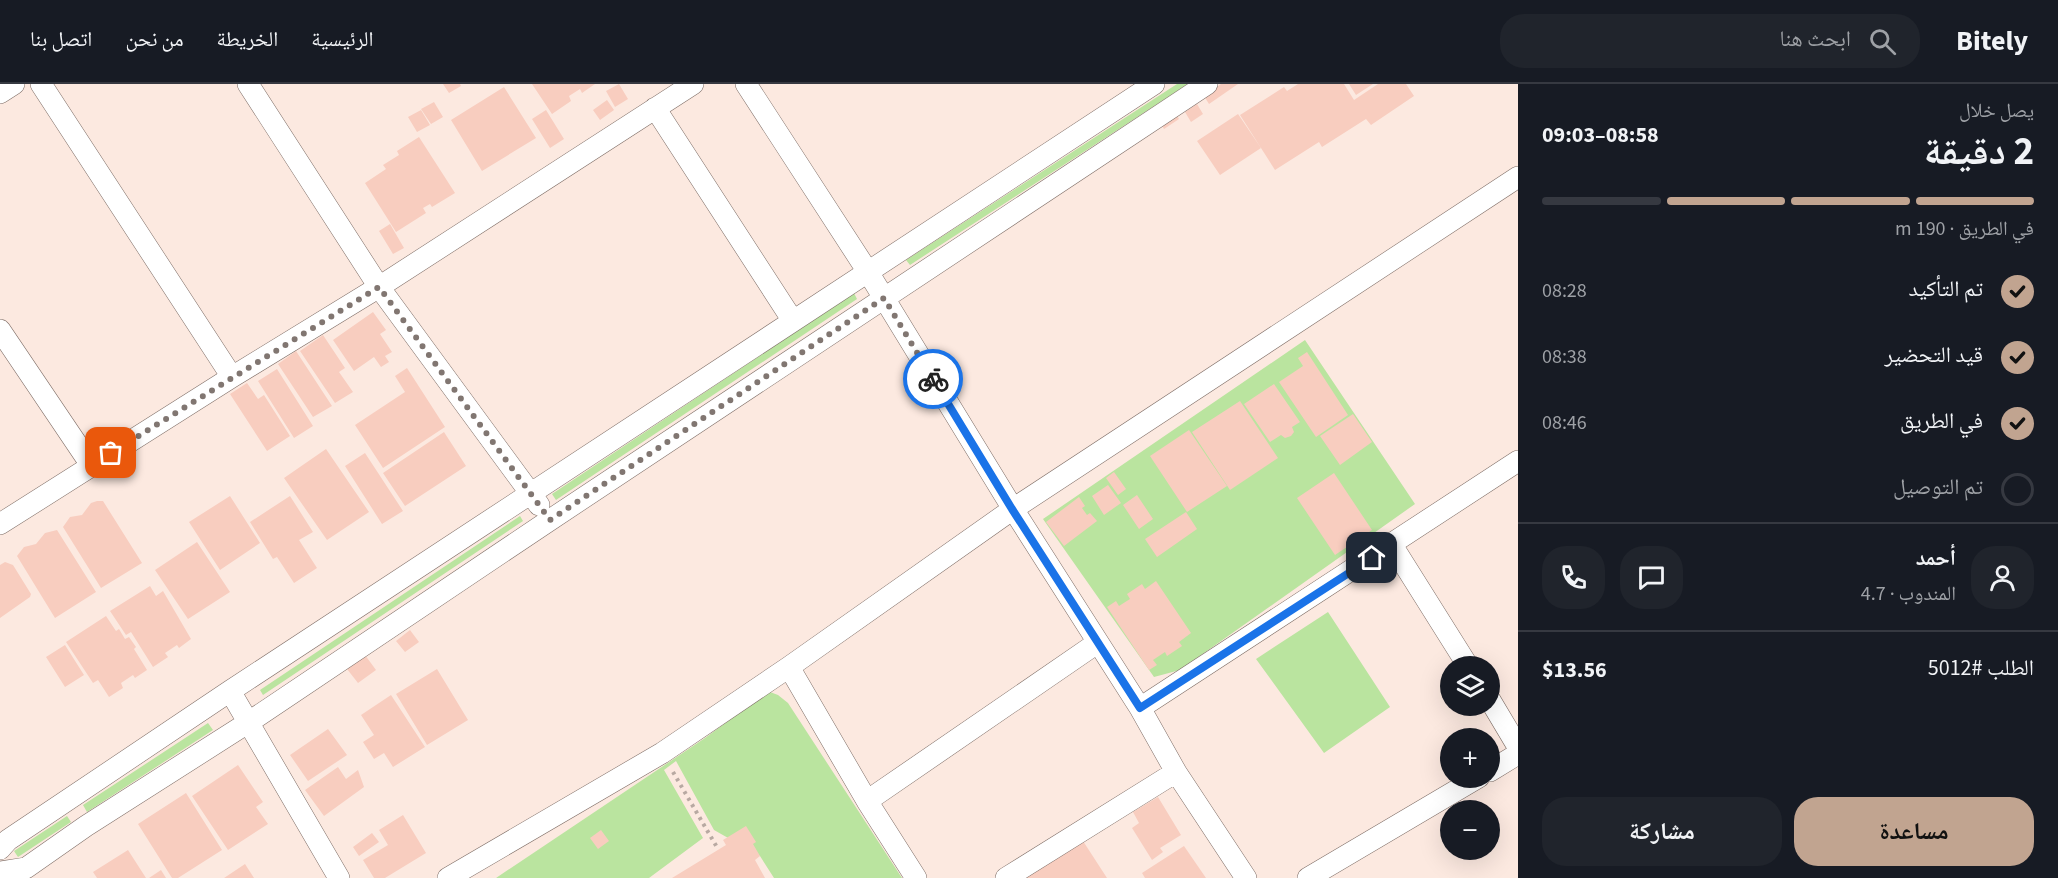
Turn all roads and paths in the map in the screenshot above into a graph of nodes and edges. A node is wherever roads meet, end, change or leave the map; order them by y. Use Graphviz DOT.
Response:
graph roads {
  1 [pos="14,84"];
  2 [pos="41,84"];
  3 [pos="248,84"];
  4 [pos="693,84"];
  5 [pos="746,84"];
  6 [pos="1154,84"];
  7 [pos="1207,84"];
  8 [pos="0,93"];
  9 [pos="655,108"];
  10 [pos="1518,177"];
  11 [pos="868,272"];
  12 [pos="379,287"];
  13 [pos="884,298"];
  14 [pos="793,321"];
  15 [pos="0,330"];
  16 [pos="232,377"];
  17 [pos="1518,461"];
  18 [pos="91,465"];
  19 [pos="532,494"];
  20 [pos="1012,509"];
  21 [pos="550,520"];
  22 [pos="0,524"];
  23 [pos="1392,546"];
  24 [pos="1097,643"];
  25 [pos="1462,656"];
  26 [pos="789,667"];
  27 [pos="230,691"];
  28 [pos="1140,708"];
  29 [pos="1500,716"];
  30 [pos="249,722"];
  31 [pos="1518,747"];
  32 [pos="662,753"];
  33 [pos="1518,754"];
  34 [pos="1500,765"];
  35 [pos="1176,772"];
  36 [pos="1460,788"];
  37 [pos="69,799"];
  38 [pos="867,801"];
  39 [pos="86,826"];
  40 [pos="0,849"];
  41 [pos="718,849"];
  42 [pos="0,872"];
  43 [pos="339,878"];
  44 [pos="448,878"];
  45 [pos="916,878"];
  46 [pos="1006,878"];
  47 [pos="1246,878"];
  48 [pos="1308,878"];
  1 -- 8 [label="street"];
  2 -- 16 [label="street"];
  3 -- 12 [label="street"];
  4 -- 9 [label="street"];
  5 -- 11 [label="street"];
  6 -- 11 [label="street"];
  7 -- 13 [label="street"];
  9 -- 12 [label="street"];
  9 -- 14 [label="street"];
  10 -- 20 [label="street"];
  11 -- 13 [label="street"];
  11 -- 14 [label="street"];
  12 -- 16 [label="street"];
  12 -- 19 [label="street"];
  13 -- 20 [label="street"];
  13 -- 21 [label="street"];
  14 -- 19 [label="street"];
  15 -- 18 [label="street"];
  16 -- 18 [label="street"];
  17 -- 23 [label="street"];
  18 -- 22 [label="street"];
  19 -- 21 [label="street"];
  19 -- 27 [label="street"];
  20 -- 24 [label="street"];
  20 -- 26 [label="street"];
  21 -- 30 [label="street"];
  23 -- 25 [label="street"];
  23 -- 28 [label="street"];
  24 -- 28 [label="street"];
  24 -- 38 [label="street"];
  26 -- 32 [label="street"];
  26 -- 38 [label="street"];
  27 -- 30 [label="street"];
  27 -- 37 [label="street"];
  28 -- 35 [label="street"];
  29 -- 31 [label="street"];
  30 -- 39 [label="street"];
  30 -- 43 [label="street"];
  32 -- 41 [label="path"];
  32 -- 44 [label="street"];
  33 -- 34 [label="street"];
  35 -- 46 [label="street"];
  35 -- 47 [label="street"];
  36 -- 48 [label="street"];
  37 -- 39 [label="street"];
  37 -- 40 [label="street"];
  38 -- 45 [label="street"];
  39 -- 42 [label="street"];
}
